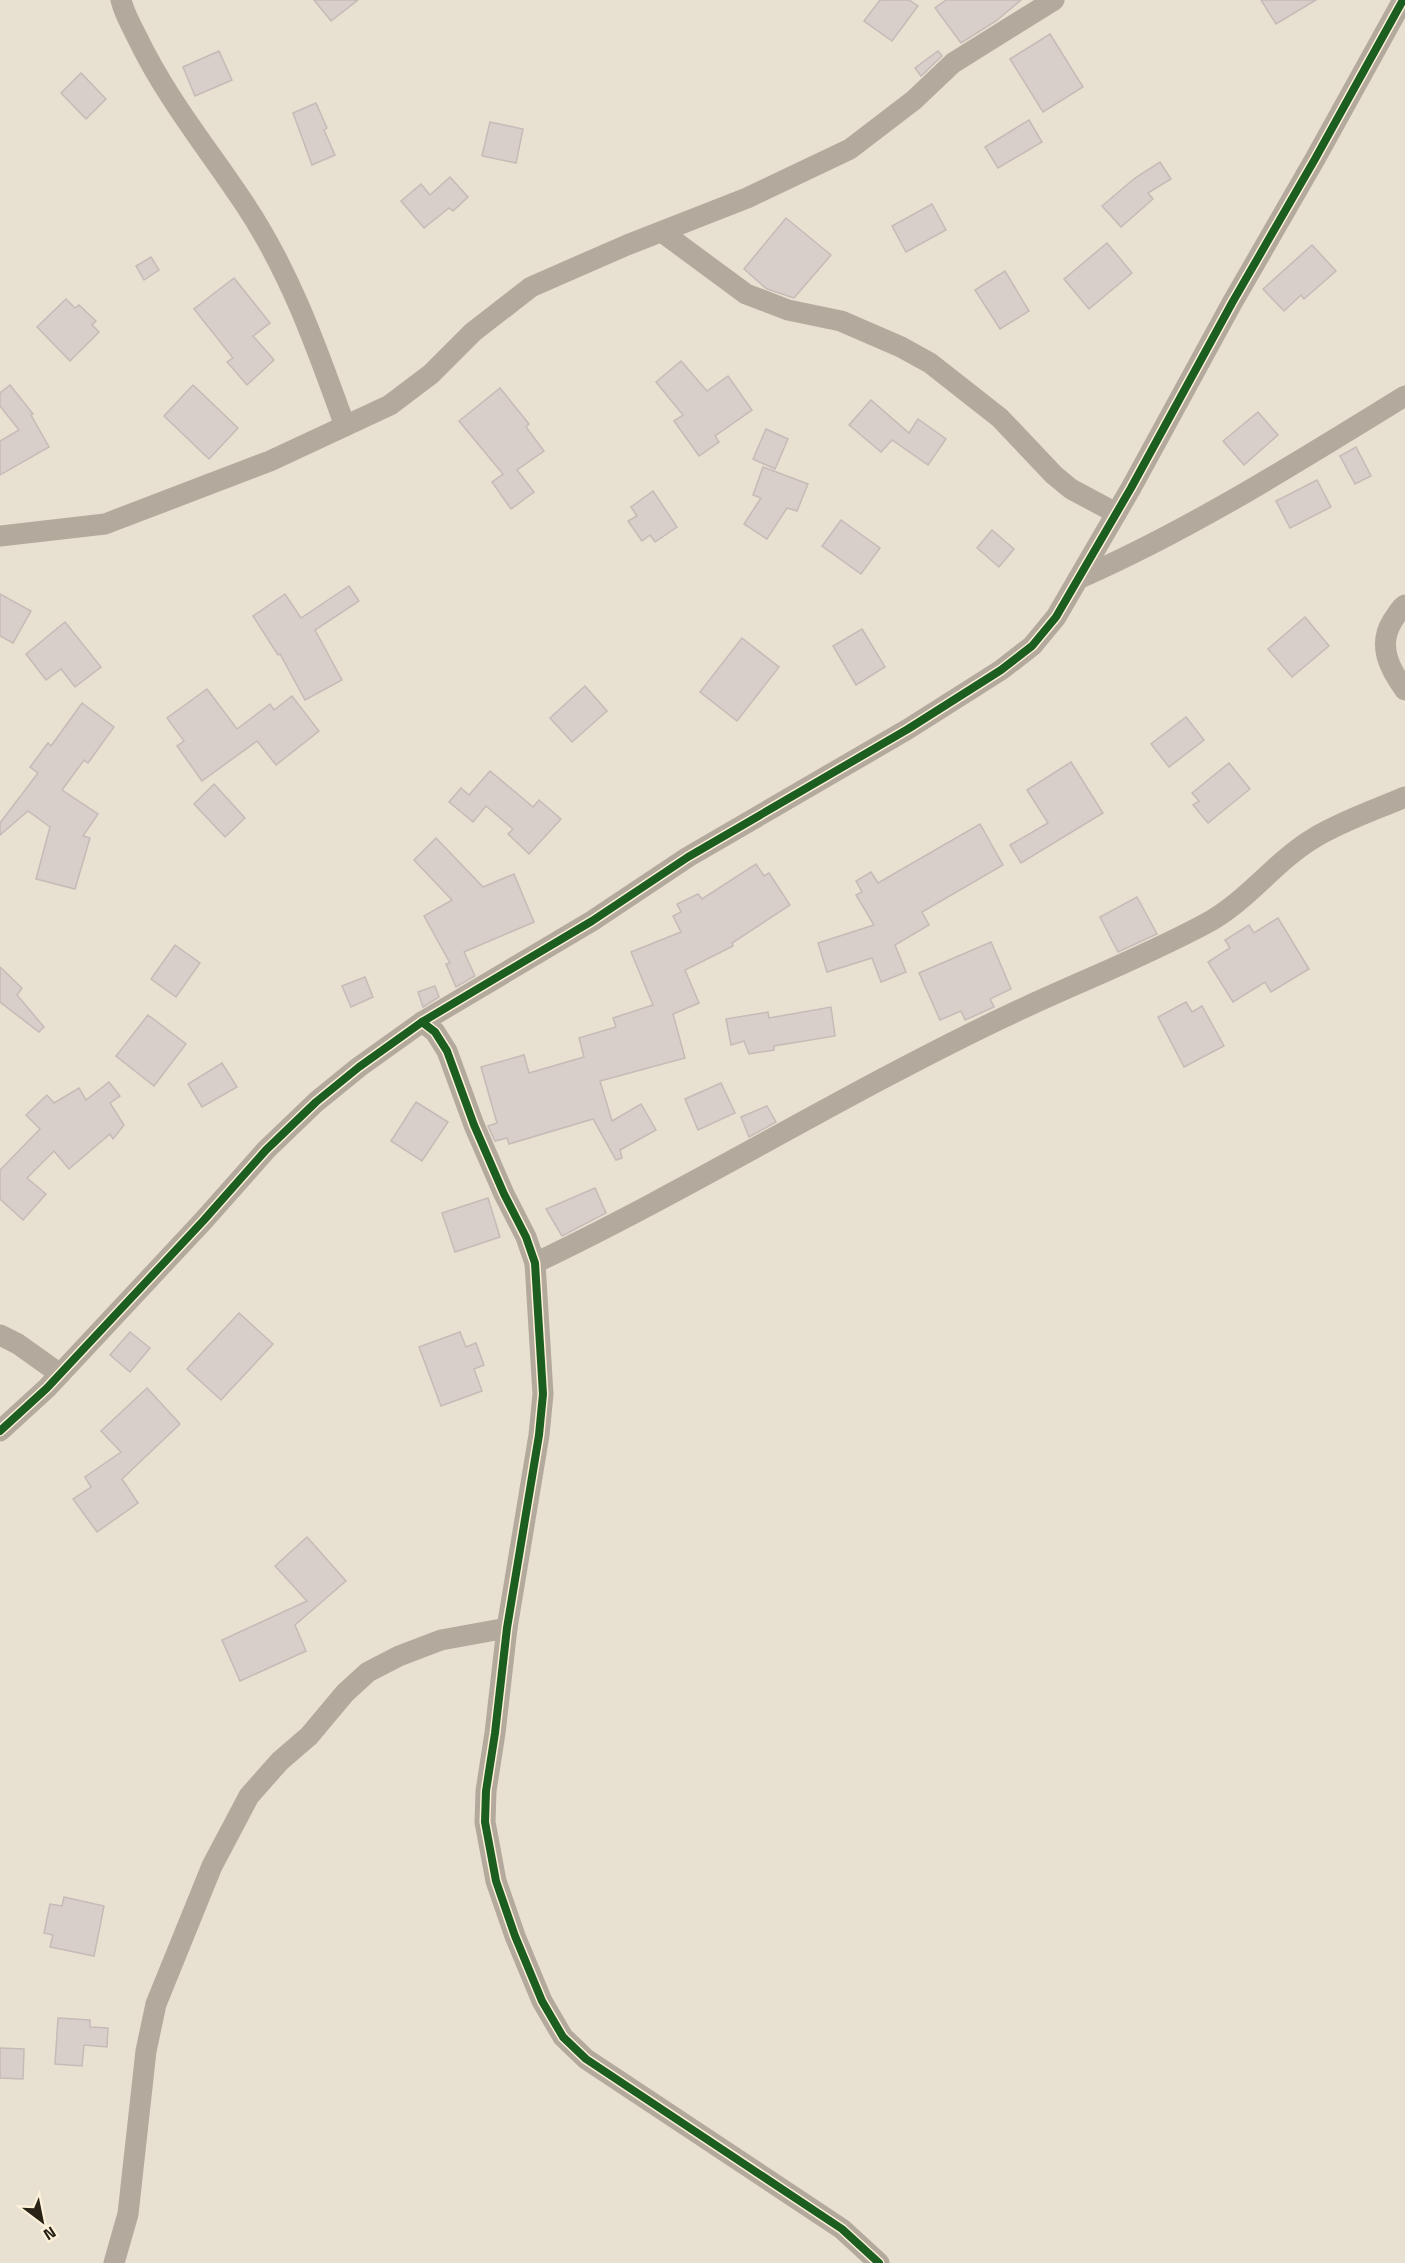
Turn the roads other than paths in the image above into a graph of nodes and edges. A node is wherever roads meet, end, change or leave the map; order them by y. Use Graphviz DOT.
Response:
graph roads {
  1 [pos="121,0"];
  2 [pos="1054,0"];
  3 [pos="1403,0"];
  4 [pos="662,232"];
  5 [pos="1405,396"];
  6 [pos="345,426"];
  7 [pos="1116,513"];
  8 [pos="0,536"];
  9 [pos="1078,579"];
  10 [pos="1405,605"];
  11 [pos="1405,690"];
  12 [pos="1405,797"];
  13 [pos="422,1022"];
  14 [pos="535,1263"];
  15 [pos="0,1335"];
  16 [pos="60,1374"];
  17 [pos="0,1431"];
  18 [pos="507,1628"];
  19 [pos="114,2263"];
  20 [pos="879,2263"];
  1 -- 6 [label="street"];
  2 -- 4 [label="street"];
  3 -- 7 [label="street"];
  4 -- 6 [label="street"];
  4 -- 7 [label="street"];
  5 -- 9 [label="street"];
  6 -- 8 [label="street"];
  7 -- 9 [label="street"];
  9 -- 13 [label="street"];
  10 -- 11 [label="street"];
  12 -- 14 [label="street"];
  13 -- 14 [label="street"];
  13 -- 16 [label="street"];
  14 -- 18 [label="street"];
  15 -- 16 [label="street"];
  16 -- 17 [label="street"];
  18 -- 19 [label="street"];
  18 -- 20 [label="street"];
}
